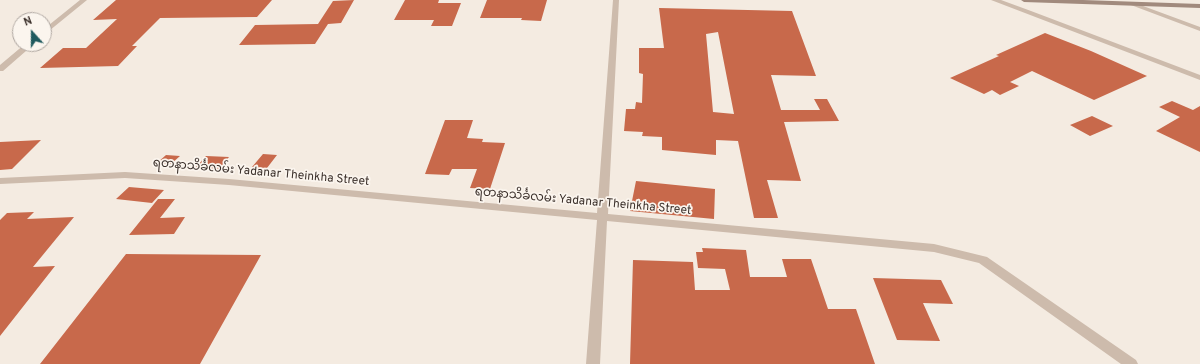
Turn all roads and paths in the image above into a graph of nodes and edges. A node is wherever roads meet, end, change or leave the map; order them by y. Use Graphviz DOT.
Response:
graph roads {
  1 [pos="84,0"];
  2 [pos="616,0"];
  3 [pos="994,0"];
  4 [pos="1024,0"];
  5 [pos="1133,4"];
  6 [pos="1200,6"];
  7 [pos="52,26"];
  8 [pos="1200,29"];
  9 [pos="20,52"];
  10 [pos="0,68"];
  11 [pos="1200,78"];
  12 [pos="0,182"];
  13 [pos="602,217"];
  14 [pos="593,364"];
  15 [pos="1130,364"];
  1 -- 7 [label="street"];
  2 -- 13 [label="street"];
  3 -- 11 [label="street"];
  4 -- 5 [label="street"];
  5 -- 6 [label="street"];
  5 -- 8 [label="street"];
  9 -- 10 [label="street"];
  12 -- 13 [label="street, ရတနာသိင်္ခလမ်း Yadanar Theinkha Street"];
  13 -- 14 [label="street"];
  13 -- 15 [label="street, ရတနာသိင်္ခလမ်း Yadanar Theinkha Street"];
}
